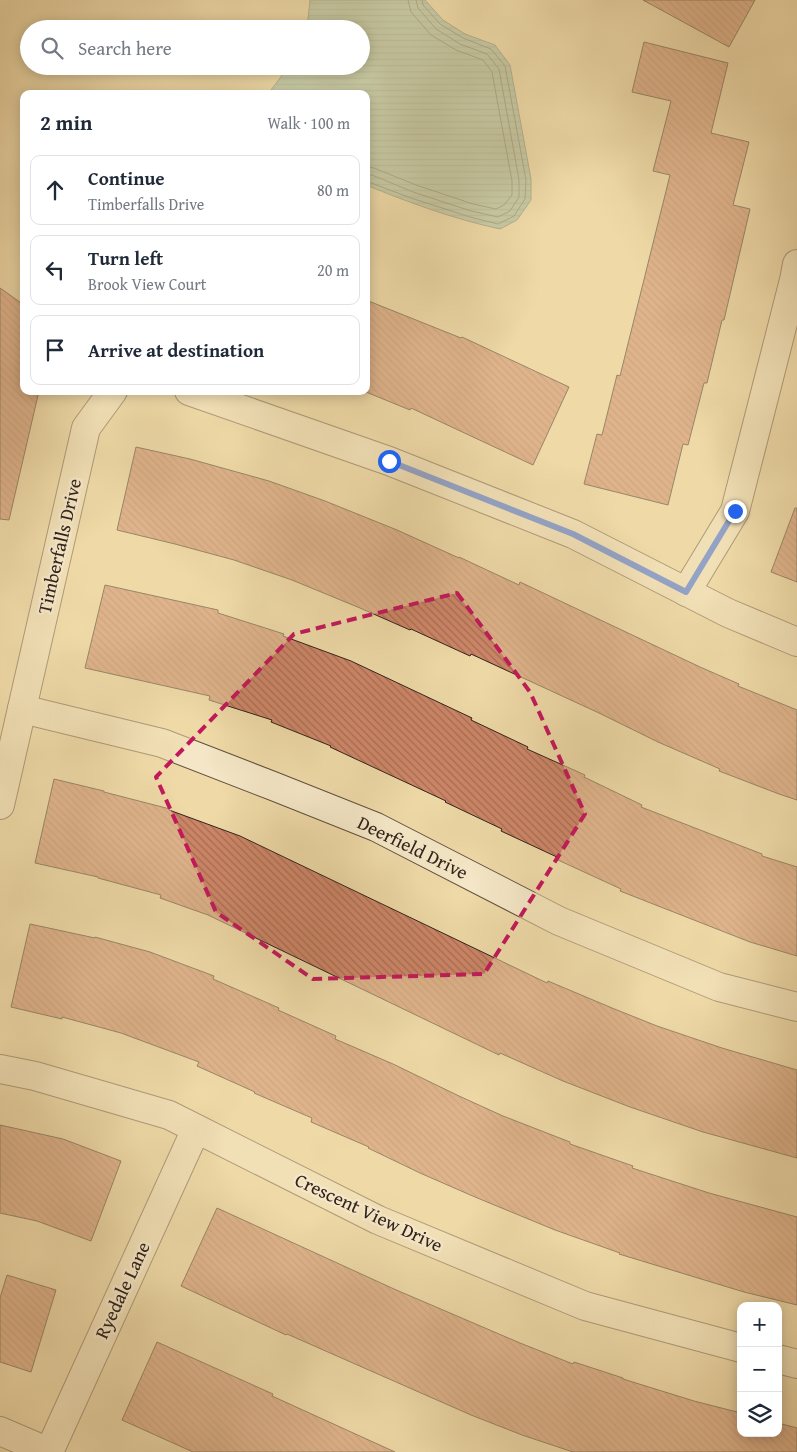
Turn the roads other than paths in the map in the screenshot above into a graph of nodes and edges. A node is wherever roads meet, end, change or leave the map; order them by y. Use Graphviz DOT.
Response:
graph roads {
  1 [pos="797,264"];
  2 [pos="110,395"];
  3 [pos="200,395"];
  4 [pos="686,592"];
  5 [pos="797,642"];
  6 [pos="22,709"];
  7 [pos="0,805"];
  8 [pos="797,1007"];
  9 [pos="0,1069"];
  10 [pos="196,1129"];
  11 [pos="737,1347"];
  12 [pos="782,1360"];
  13 [pos="797,1364"];
  14 [pos="0,1431"];
  15 [pos="49,1452"];
  1 -- 4 [label="street"];
  2 -- 6 [label="street, Timberfalls Drive"];
  3 -- 4 [label="street"];
  4 -- 5 [label="street"];
  6 -- 7 [label="street, Timberfalls Drive"];
  6 -- 8 [label="street, Deerfield Drive"];
  9 -- 10 [label="street, Crescent View Drive"];
  10 -- 11 [label="street, Crescent View Drive"];
  10 -- 15 [label="street, Ryedale Lane"];
  12 -- 13 [label="street"];
  14 -- 15 [label="street"];
}
